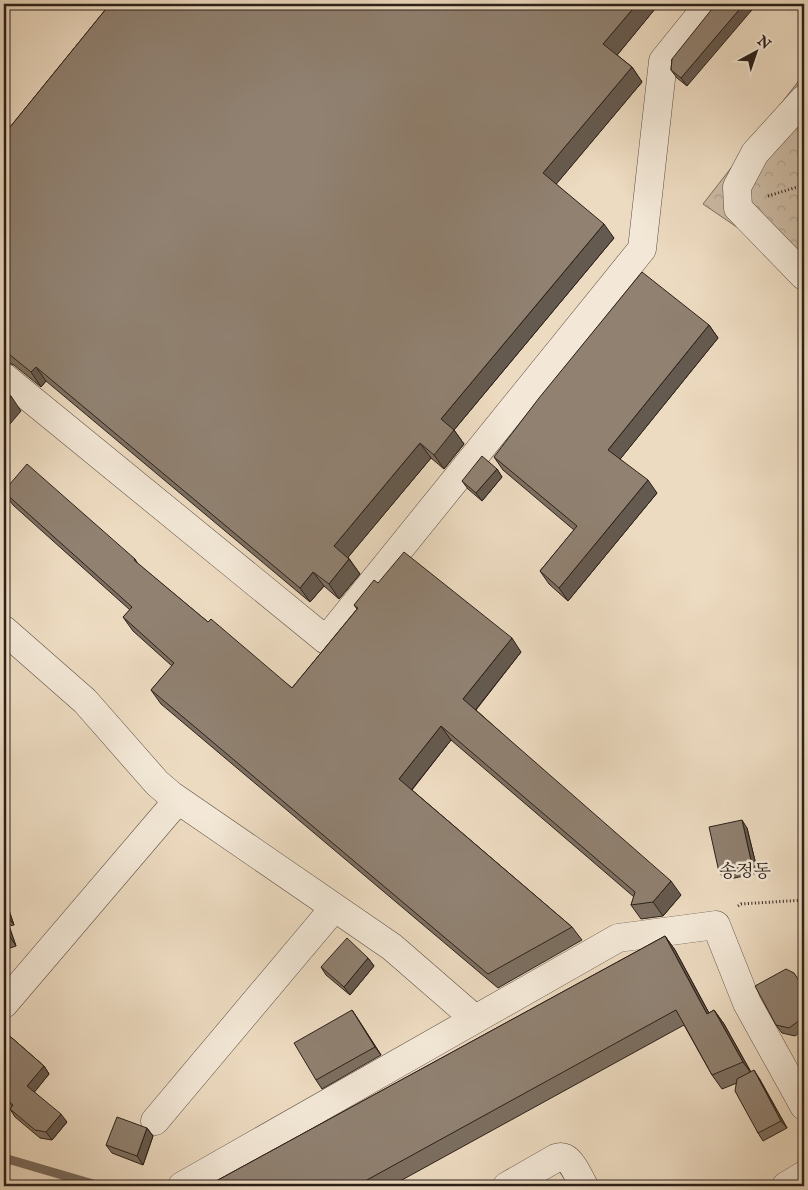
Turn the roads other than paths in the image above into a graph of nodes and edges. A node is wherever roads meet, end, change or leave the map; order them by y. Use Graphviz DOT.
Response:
graph roads {
  1 [pos="709,4"];
  2 [pos="804,99"];
  3 [pos="804,276"];
  4 [pos="4,377"];
  5 [pos="4,630"];
  6 [pos="178,800"];
  7 [pos="334,908"];
  8 [pos="4,1004"];
  9 [pos="475,1019"];
  10 [pos="804,1106"];
  11 [pos="155,1121"];
  12 [pos="804,1175"];
  13 [pos="182,1186"];
  14 [pos="507,1186"];
  15 [pos="584,1186"];
  16 [pos="786,1186"];
  1 -- 4 [label="lane"];
  2 -- 3 [label="lane"];
  5 -- 6 [label="lane"];
  6 -- 7 [label="lane"];
  6 -- 8 [label="lane"];
  7 -- 9 [label="lane"];
  7 -- 11 [label="lane"];
  9 -- 10 [label="lane"];
  9 -- 13 [label="lane"];
  12 -- 16 [label="lane"];
  14 -- 15 [label="lane"];
}
